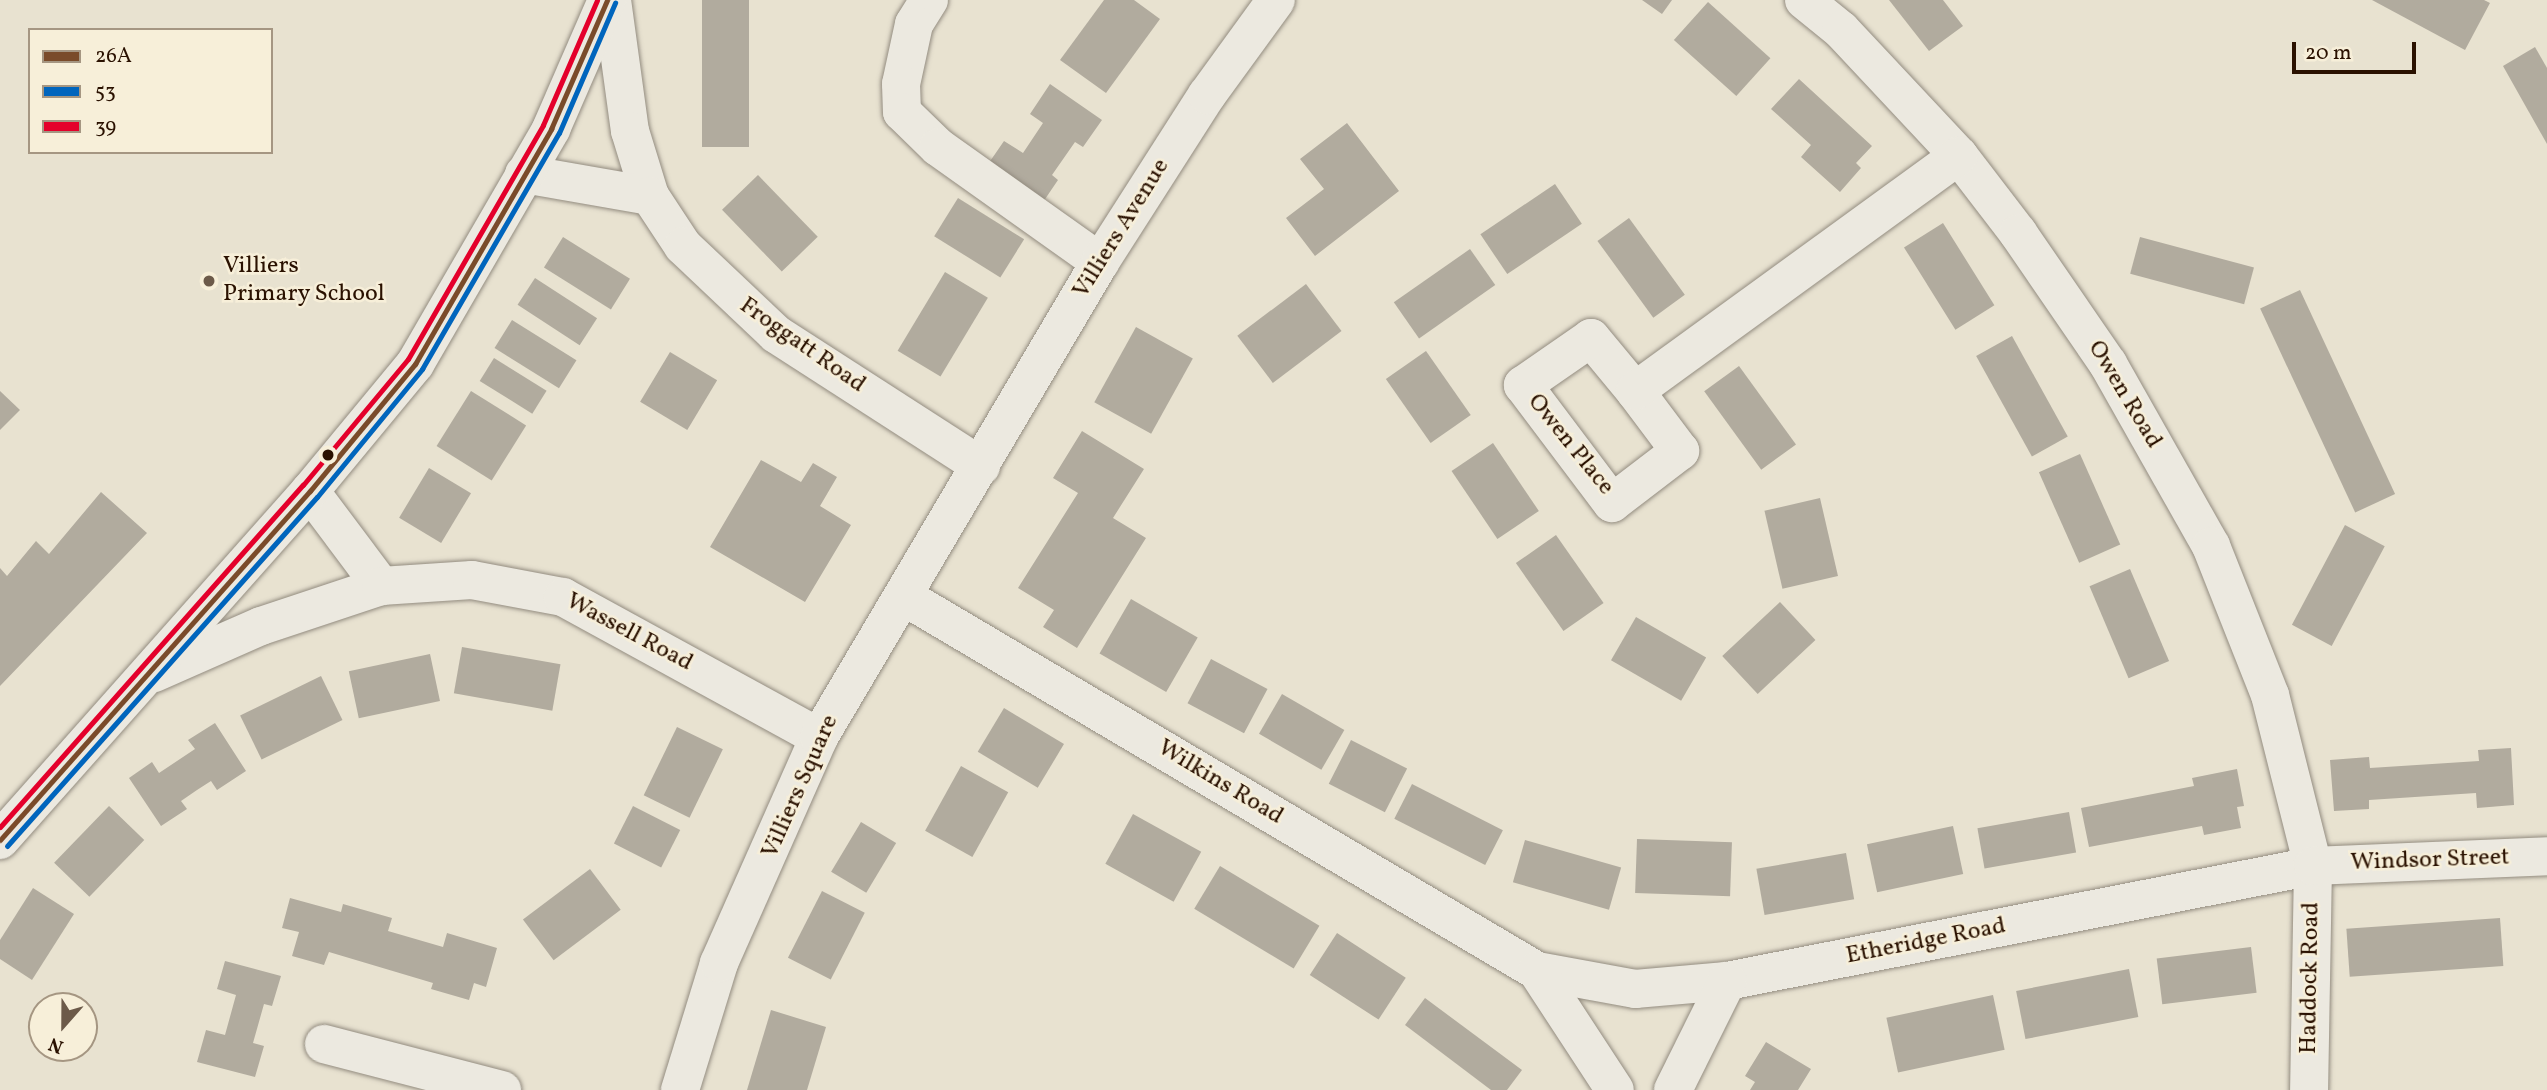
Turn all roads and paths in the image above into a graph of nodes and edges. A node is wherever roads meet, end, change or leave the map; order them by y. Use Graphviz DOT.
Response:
graph roads {
  1 [pos="610,0"];
  2 [pos="929,0"];
  3 [pos="1276,0"];
  4 [pos="1804,0"];
  5 [pos="1959,156"];
  6 [pos="524,174"];
  7 [pos="650,196"];
  8 [pos="1100,262"];
  9 [pos="1635,391"];
  10 [pos="981,466"];
  11 [pos="310,491"];
  12 [pos="382,586"];
  13 [pos="903,596"];
  14 [pos="140,679"];
  15 [pos="819,737"];
  16 [pos="0,840"];
  17 [pos="2547,856"];
  18 [pos="2313,866"];
  19 [pos="1537,971"];
  20 [pos="1727,982"];
  21 [pos="324,1044"];
  22 [pos="502,1090"];
  23 [pos="680,1090"];
  24 [pos="1615,1090"];
  25 [pos="1673,1090"];
  26 [pos="2309,1090"];
  1 -- 6 [label="street"];
  1 -- 7 [label="street, Froggatt Road"];
  2 -- 8 [label="street"];
  3 -- 8 [label="street, Villiers Avenue"];
  4 -- 5 [label="street, Owen Road"];
  5 -- 9 [label="street"];
  5 -- 18 [label="street, Owen Road"];
  6 -- 7 [label="street"];
  6 -- 11 [label="street"];
  7 -- 10 [label="street, Froggatt Road"];
  8 -- 10 [label="street, Villiers Avenue"];
  10 -- 13 [label="street, Villiers Square"];
  11 -- 12 [label="street"];
  11 -- 14 [label="street"];
  12 -- 14 [label="street, Wassell Road"];
  12 -- 15 [label="street, Wassell Road"];
  13 -- 15 [label="street, Villiers Square"];
  13 -- 19 [label="street, Wilkins Road"];
  14 -- 16 [label="street"];
  15 -- 23 [label="street, Villiers Square"];
  17 -- 18 [label="street, Windsor Street"];
  18 -- 20 [label="street, Etheridge Road"];
  18 -- 26 [label="street, Haddock Road"];
  19 -- 20 [label="street, Etheridge Road"];
  19 -- 24 [label="street"];
  20 -- 25 [label="street"];
  21 -- 22 [label="street"];
}
